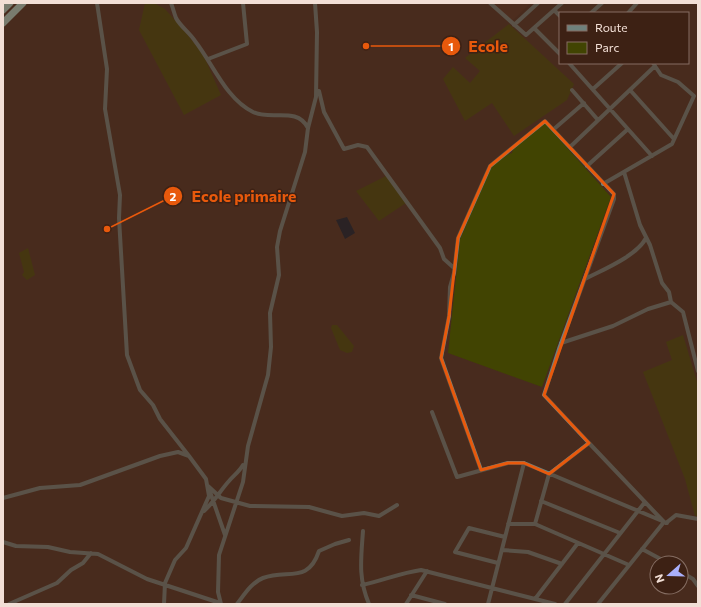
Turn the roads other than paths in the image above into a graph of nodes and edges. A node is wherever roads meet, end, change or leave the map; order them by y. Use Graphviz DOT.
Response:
graph roads {
  1 [pos="10,3"];
  2 [pos="23,3"];
  3 [pos="97,3"];
  4 [pos="171,3"];
  5 [pos="243,3"];
  6 [pos="315,3"];
  7 [pos="490,3"];
  8 [pos="538,3"];
  9 [pos="562,3"];
  10 [pos="602,3"];
  11 [pos="636,3"];
  12 [pos="3,10"];
  13 [pos="554,10"];
  14 [pos="592,12"];
  15 [pos="629,12"];
  16 [pos="559,15"];
  17 [pos="3,23"];
  18 [pos="514,25"];
  19 [pos="534,28"];
  20 [pos="559,53"];
  21 [pos="208,59"];
  22 [pos="572,64"];
  23 [pos="621,64"];
  24 [pos="654,65"];
  25 [pos="318,85"];
  26 [pos="593,89"];
  27 [pos="572,90"];
  28 [pos="630,90"];
  29 [pos="584,103"];
  30 [pos="610,108"];
  31 [pos="598,120"];
  32 [pos="308,128"];
  33 [pos="554,129"];
  34 [pos="628,129"];
  35 [pos="674,139"];
  36 [pos="570,147"];
  37 [pos="652,156"];
  38 [pos="587,166"];
  39 [pos="624,172"];
  40 [pos="603,184"];
  41 [pos="646,238"];
  42 [pos="454,268"];
  43 [pos="584,279"];
  44 [pos="671,302"];
  45 [pos="561,343"];
  46 [pos="698,369"];
  47 [pos="432,412"];
  48 [pos="589,442"];
  49 [pos="189,456"];
  50 [pos="244,462"];
  51 [pos="524,463"];
  52 [pos="481,470"];
  53 [pos="549,474"];
  54 [pos="208,486"];
  55 [pos="218,496"];
  56 [pos="3,498"];
  57 [pos="542,501"];
  58 [pos="214,502"];
  59 [pos="236,502"];
  60 [pos="645,502"];
  61 [pos="397,505"];
  62 [pos="638,511"];
  63 [pos="201,514"];
  64 [pos="698,519"];
  65 [pos="508,524"];
  66 [pos="535,524"];
  67 [pos="664,524"];
  68 [pos="362,531"];
  69 [pos="620,533"];
  70 [pos="225,535"];
  71 [pos="505,537"];
  72 [pos="349,540"];
  73 [pos="3,542"];
  74 [pos="578,543"];
  75 [pos="642,549"];
  76 [pos="502,550"];
  77 [pos="91,554"];
  78 [pos="604,554"];
  79 [pos="653,555"];
  80 [pos="498,563"];
  81 [pos="562,564"];
  82 [pos="629,565"];
  83 [pos="427,571"];
  84 [pos="689,577"];
  85 [pos="164,583"];
  86 [pos="362,585"];
  87 [pos="698,586"];
  88 [pos="492,588"];
  89 [pos="411,596"];
  90 [pos="535,599"];
  91 [pos="9,604"];
  92 [pos="164,604"];
  93 [pos="220,604"];
  94 [pos="237,604"];
  95 [pos="369,604"];
  96 [pos="406,604"];
  97 [pos="444,604"];
  98 [pos="488,604"];
  99 [pos="555,604"];
  100 [pos="565,604"];
  101 [pos="598,604"];
  1 -- 12 [label="highway"];
  2 -- 17 [label="highway"];
  3 -- 49 [label="street"];
  4 -- 21 [label="street"];
  5 -- 21 [label="street"];
  6 -- 25 [label="street"];
  7 -- 18 [label="street"];
  8 -- 18 [label="street"];
  9 -- 13 [label="street"];
  10 -- 14 [label="street"];
  11 -- 15 [label="street"];
  13 -- 16 [label="street"];
  13 -- 19 [label="street"];
  18 -- 19 [label="street"];
  19 -- 20 [label="street"];
  21 -- 32 [label="street"];
  22 -- 26 [label="street"];
  23 -- 26 [label="street"];
  24 -- 28 [label="street"];
  24 -- 35 [label="street"];
  25 -- 32 [label="street"];
  25 -- 42 [label="street"];
  26 -- 30 [label="street"];
  27 -- 29 [label="street"];
  28 -- 30 [label="street"];
  28 -- 35 [label="street"];
  29 -- 31 [label="street"];
  29 -- 33 [label="street"];
  30 -- 31 [label="street"];
  30 -- 34 [label="street"];
  31 -- 36 [label="street"];
  32 -- 50 [label="street"];
  33 -- 36 [label="street"];
  33 -- 42 [label="street"];
  34 -- 37 [label="street"];
  34 -- 38 [label="street"];
  35 -- 37 [label="street"];
  36 -- 38 [label="street"];
  37 -- 39 [label="street"];
  38 -- 40 [label="street"];
  39 -- 40 [label="street"];
  39 -- 41 [label="street"];
  40 -- 43 [label="street"];
  41 -- 43 [label="street"];
  41 -- 44 [label="street"];
  42 -- 52 [label="street"];
  43 -- 45 [label="street"];
  44 -- 45 [label="street"];
  44 -- 46 [label="street"];
  45 -- 48 [label="street"];
  47 -- 52 [label="street"];
  48 -- 53 [label="street"];
  48 -- 60 [label="street"];
  49 -- 54 [label="street"];
  49 -- 56 [label="street"];
  50 -- 55 [label="street"];
  50 -- 59 [label="street"];
  51 -- 52 [label="street"];
  51 -- 53 [label="street"];
  51 -- 65 [label="street"];
  53 -- 57 [label="street"];
  53 -- 62 [label="street"];
  54 -- 55 [label="street"];
  54 -- 58 [label="street"];
  54 -- 63 [label="street"];
  55 -- 58 [label="street"];
  55 -- 59 [label="street"];
  57 -- 66 [label="street"];
  57 -- 69 [label="street"];
  58 -- 63 [label="street"];
  58 -- 70 [label="street"];
  59 -- 61 [label="street"];
  59 -- 70 [label="street"];
  60 -- 62 [label="street"];
  60 -- 67 [label="street"];
  62 -- 67 [label="street"];
  62 -- 69 [label="street"];
  63 -- 85 [label="street"];
  64 -- 67 [label="street"];
  65 -- 66 [label="street"];
  65 -- 71 [label="street"];
  66 -- 74 [label="street"];
  67 -- 75 [label="street"];
  68 -- 86 [label="street"];
  69 -- 78 [label="street"];
  70 -- 93 [label="street"];
  71 -- 76 [label="street"];
  71 -- 80 [label="street"];
  72 -- 94 [label="street"];
  73 -- 77 [label="street"];
  74 -- 78 [label="street"];
  74 -- 81 [label="street"];
  75 -- 79 [label="street"];
  75 -- 82 [label="street"];
  76 -- 80 [label="street"];
  76 -- 81 [label="street"];
  77 -- 85 [label="street"];
  77 -- 91 [label="street"];
  78 -- 82 [label="street"];
  78 -- 100 [label="street"];
  80 -- 88 [label="street"];
  81 -- 90 [label="street"];
  82 -- 101 [label="street"];
  83 -- 86 [label="street"];
  83 -- 88 [label="street"];
  83 -- 89 [label="street"];
  84 -- 87 [label="street"];
  85 -- 92 [label="street"];
  85 -- 93 [label="street"];
  86 -- 95 [label="street"];
  88 -- 90 [label="street"];
  88 -- 98 [label="street"];
  89 -- 96 [label="street"];
  89 -- 97 [label="street"];
  90 -- 99 [label="street"];
}
